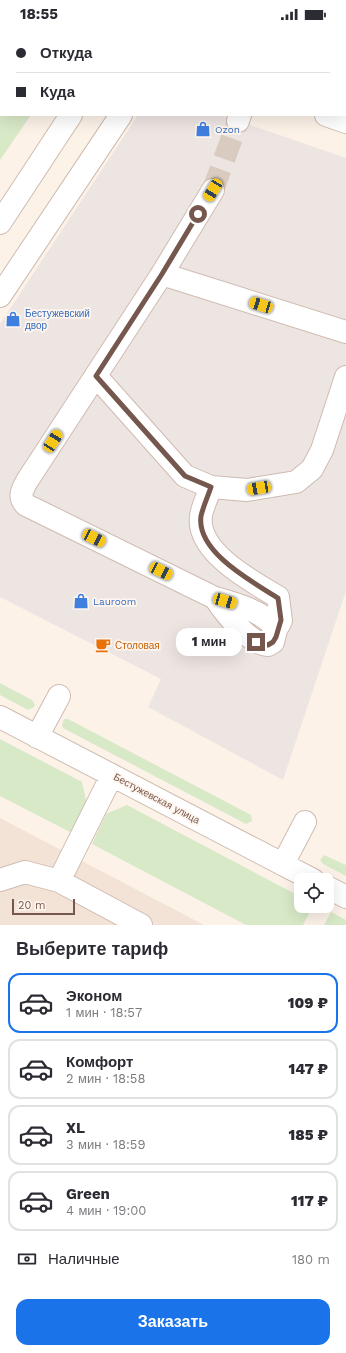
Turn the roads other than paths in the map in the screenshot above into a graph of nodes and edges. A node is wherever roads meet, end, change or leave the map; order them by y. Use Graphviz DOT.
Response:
graph roads {
  1 [pos="70,116"];
  2 [pos="120,116"];
  3 [pos="329,116"];
  4 [pos="346,122"];
  5 [pos="213,190"];
  6 [pos="0,223"];
  7 [pos="162,274"];
  8 [pos="0,296"];
  9 [pos="346,332"];
  10 [pos="96,376"];
  11 [pos="346,377"];
  12 [pos="211,487"];
  13 [pos="59,696"];
  14 [pos="0,717"];
  15 [pos="37,737"];
  16 [pos="112,775"];
  17 [pos="305,822"];
  18 [pos="283,864"];
  19 [pos="300,873"];
  20 [pos="0,880"];
  21 [pos="59,881"];
  22 [pos="334,891"];
  23 [pos="346,897"];
  24 [pos="141,925"];
  1 -- 6 [label="street"];
  2 -- 8 [label="street"];
  3 -- 4 [label="street"];
  5 -- 7 [label="street"];
  7 -- 9 [label="street"];
  7 -- 10 [label="street"];
  10 -- 12 [label="street"];
  10 -- 12 [label="street"];
  11 -- 12 [label="street"];
  13 -- 15 [label="street"];
  14 -- 15 [label="street, Бестужевская улица"];
  15 -- 16 [label="street, Бестужевская улица"];
  16 -- 18 [label="street, Бестужевская улица"];
  16 -- 21 [label="street"];
  17 -- 18 [label="street"];
  18 -- 19 [label="street, Бестужевская улица"];
  20 -- 21 [label="street"];
  21 -- 24 [label="street"];
  22 -- 23 [label="street"];
}
